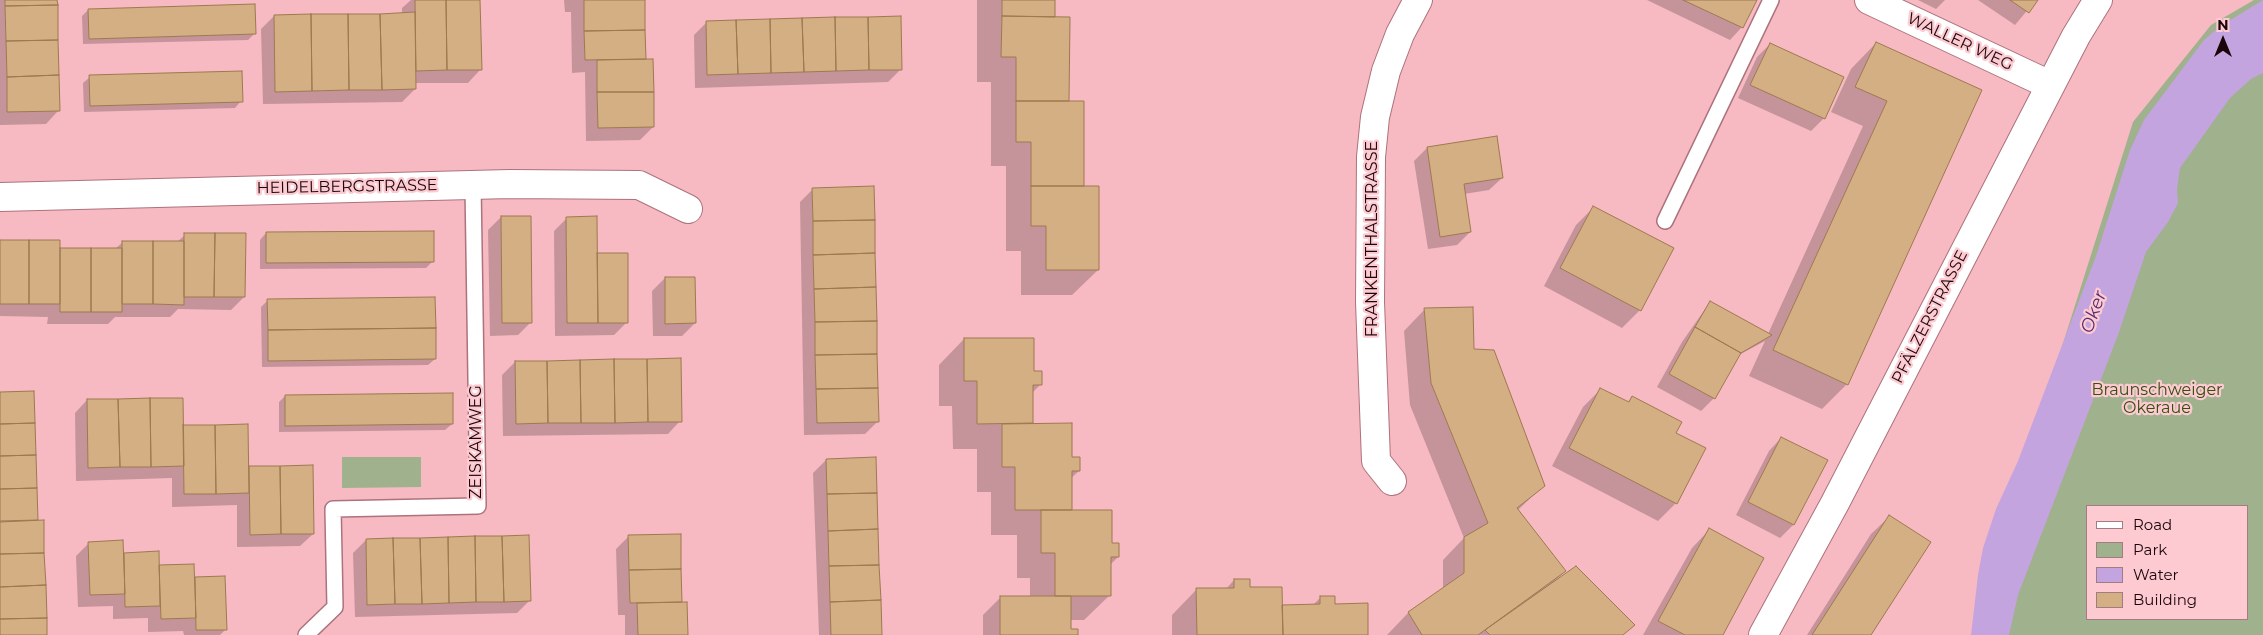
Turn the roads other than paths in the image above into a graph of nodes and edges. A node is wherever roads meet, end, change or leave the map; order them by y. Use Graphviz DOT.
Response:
graph roads {
  1 [pos="1418,0"];
  2 [pos="1771,0"];
  3 [pos="1869,0"];
  4 [pos="2098,0"];
  5 [pos="2050,85"];
  6 [pos="473,186"];
  7 [pos="0,197"];
  8 [pos="688,208"];
  9 [pos="1665,221"];
  10 [pos="1392,481"];
  11 [pos="306,635"];
  12 [pos="1762,635"];
  1 -- 10 [label="street, FRANKENTHALSTRASSE"];
  2 -- 9 [label="lane"];
  3 -- 5 [label="street, WALLER WEG"];
  4 -- 5 [label="street, PFÄLZERSTRASSE"];
  5 -- 12 [label="street, PFÄLZERSTRASSE"];
  6 -- 7 [label="street, HEIDELBERGSTRASSE"];
  6 -- 8 [label="street, HEIDELBERGSTRASSE"];
  6 -- 11 [label="lane, ZEISKAMWEG"];
}
